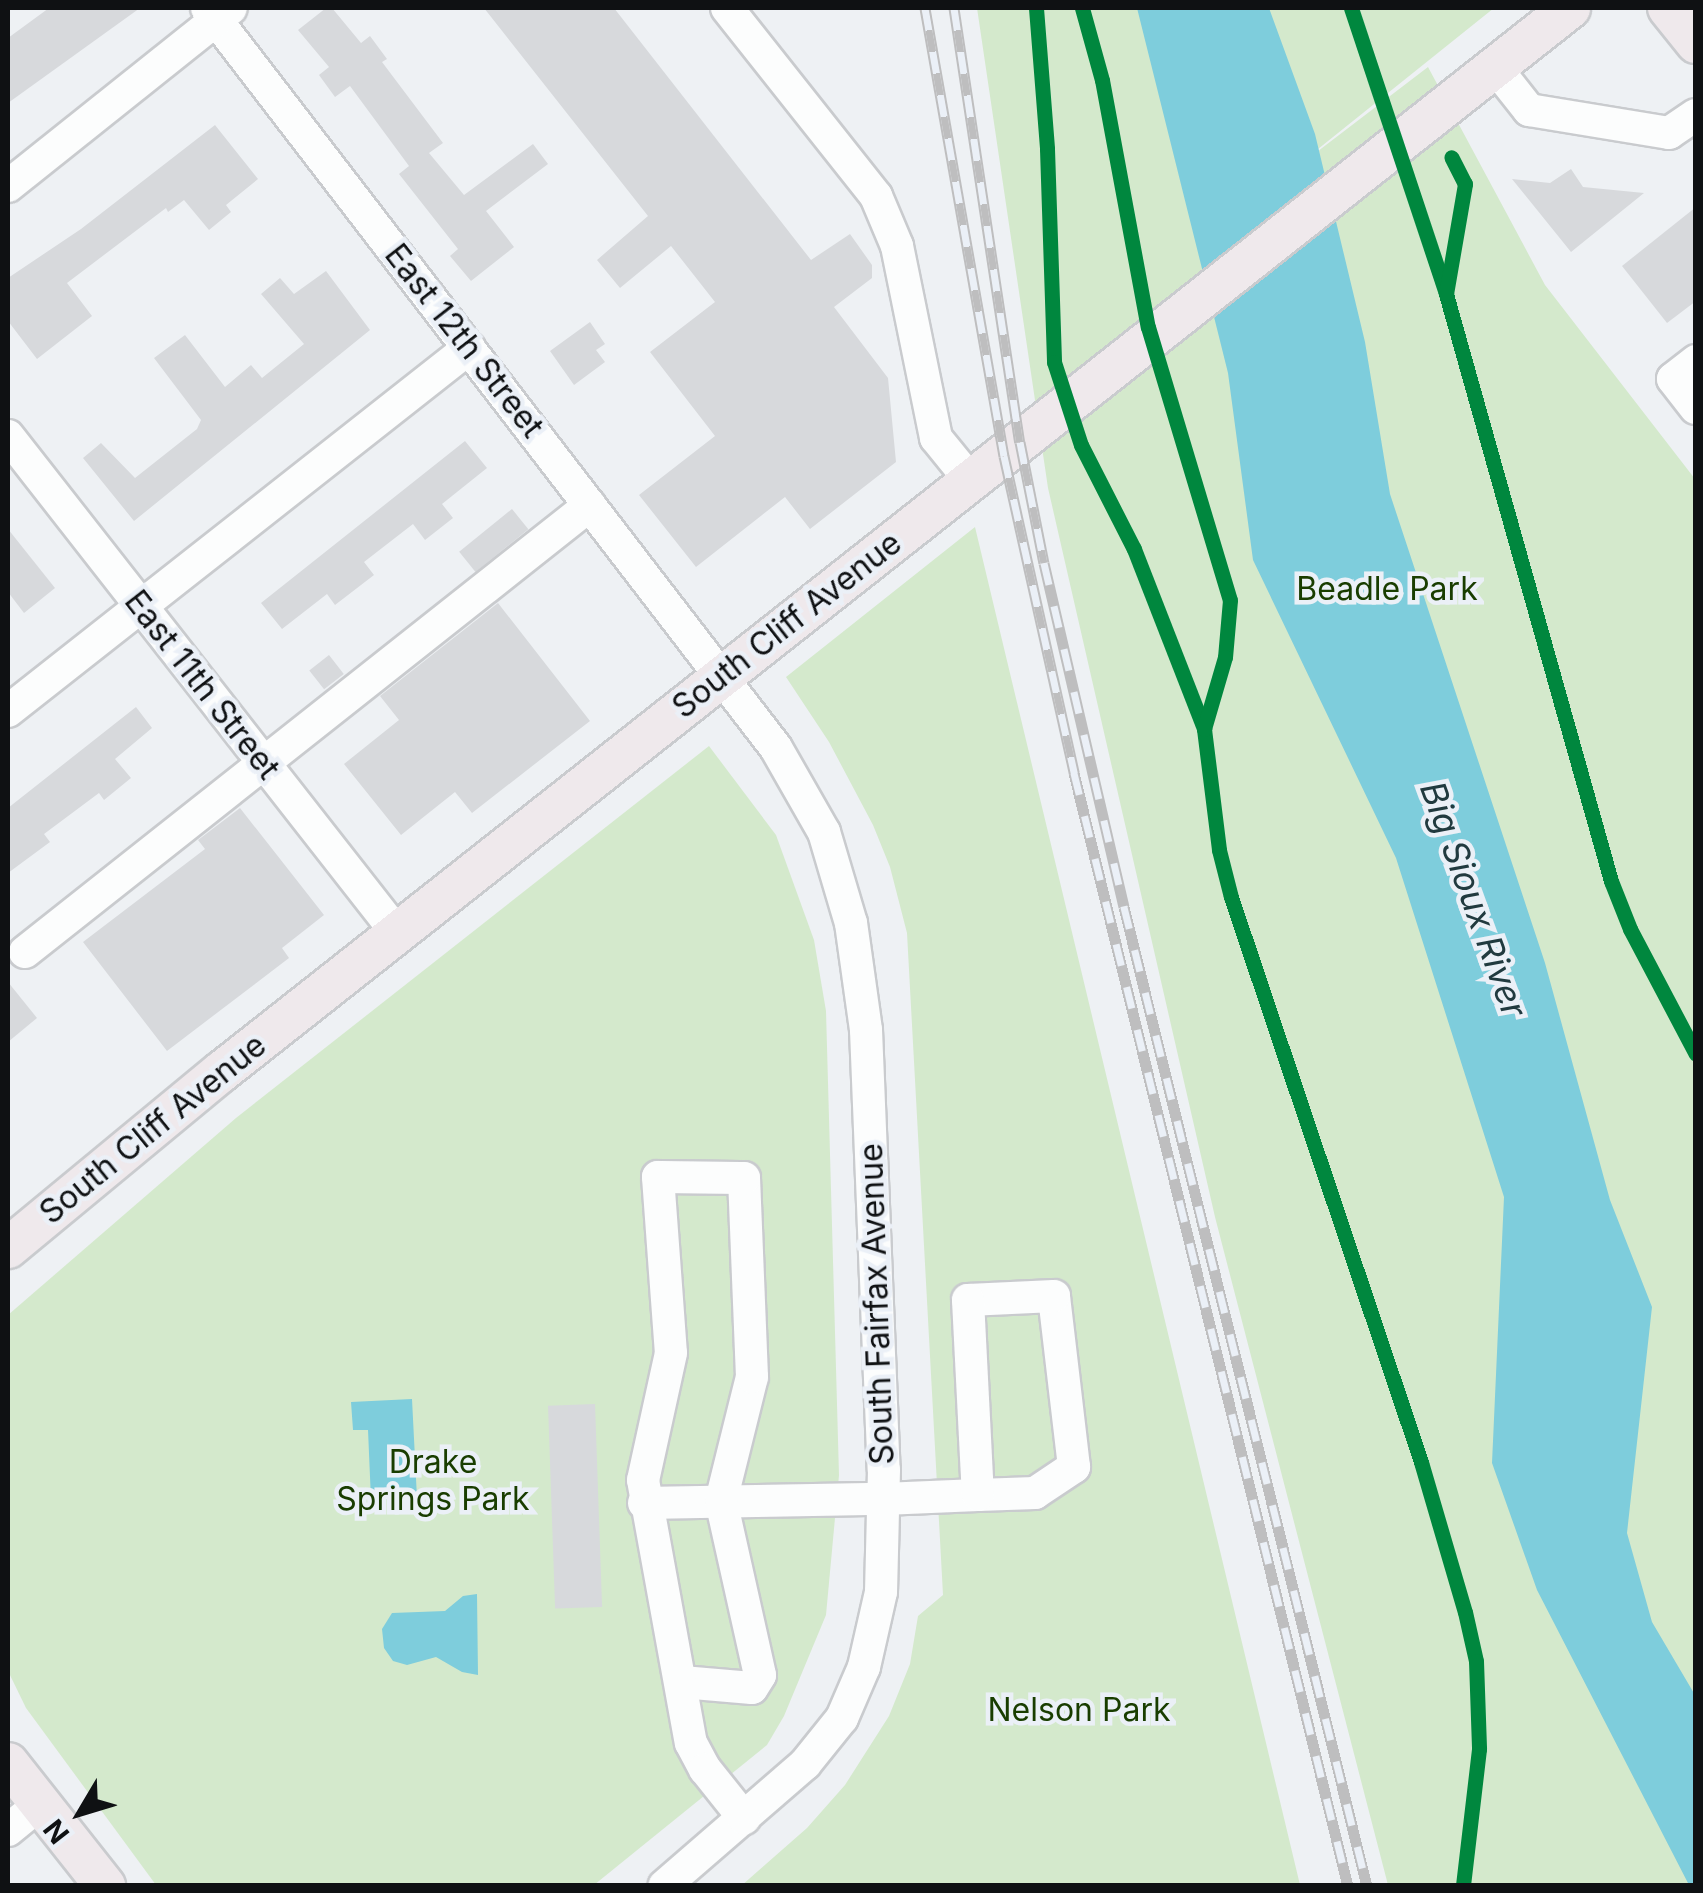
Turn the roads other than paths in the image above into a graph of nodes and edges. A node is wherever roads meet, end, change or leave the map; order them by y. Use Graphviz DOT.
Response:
graph roads {
  1 [pos="727,8"];
  2 [pos="1668,8"];
  3 [pos="218,12"];
  4 [pos="1558,13"];
  5 [pos="1696,43"];
  6 [pos="1495,66"];
  7 [pos="1696,114"];
  8 [pos="8,186"];
  9 [pos="469,348"];
  10 [pos="1696,362"];
  11 [pos="1696,408"];
  12 [pos="8,436"];
  13 [pos="972,481"];
  14 [pos="590,504"];
  15 [pos="141,607"];
  16 [pos="722,675"];
  17 [pos="8,711"];
  18 [pos="262,762"];
  19 [pos="397,933"];
  20 [pos="26,952"];
  21 [pos="8,1248"];
  22 [pos="978,1495"];
  23 [pos="883,1499"];
  24 [pos="721,1501"];
  25 [pos="644,1502"];
  26 [pos="682,1682"];
  27 [pos="8,1762"];
  28 [pos="40,1804"];
  29 [pos="744,1818"];
  30 [pos="8,1830"];
  31 [pos="94,1882"];
  32 [pos="664,1886"];
  1 -- 13 [label="street"];
  2 -- 5 [label="main road"];
  3 -- 8 [label="street"];
  3 -- 9 [label="street, East 12th Street"];
  4 -- 6 [label="main road, South Cliff Avenue"];
  6 -- 7 [label="street"];
  6 -- 13 [label="main road, South Cliff Avenue"];
  9 -- 14 [label="street, East 12th Street"];
  9 -- 15 [label="street"];
  10 -- 11 [label="street"];
  12 -- 15 [label="street, East 11th Street"];
  13 -- 16 [label="main road, South Cliff Avenue"];
  14 -- 16 [label="street, East 12th Street"];
  14 -- 18 [label="street"];
  15 -- 17 [label="street"];
  15 -- 18 [label="street, East 11th Street"];
  16 -- 19 [label="main road, South Cliff Avenue"];
  16 -- 23 [label="street, South Fairfax Avenue"];
  18 -- 19 [label="street, East 11th Street"];
  18 -- 20 [label="street"];
  19 -- 21 [label="main road, South Cliff Avenue"];
  22 -- 22 [label="street"];
  22 -- 23 [label="street"];
  23 -- 24 [label="street"];
  23 -- 29 [label="street, South Fairfax Avenue"];
  24 -- 25 [label="street"];
  24 -- 25 [label="street"];
  24 -- 26 [label="street"];
  25 -- 26 [label="street"];
  26 -- 29 [label="street"];
  27 -- 28 [label="main road"];
  28 -- 30 [label="street"];
  28 -- 31 [label="main road"];
  29 -- 32 [label="street, South Fairfax Avenue"];
}
